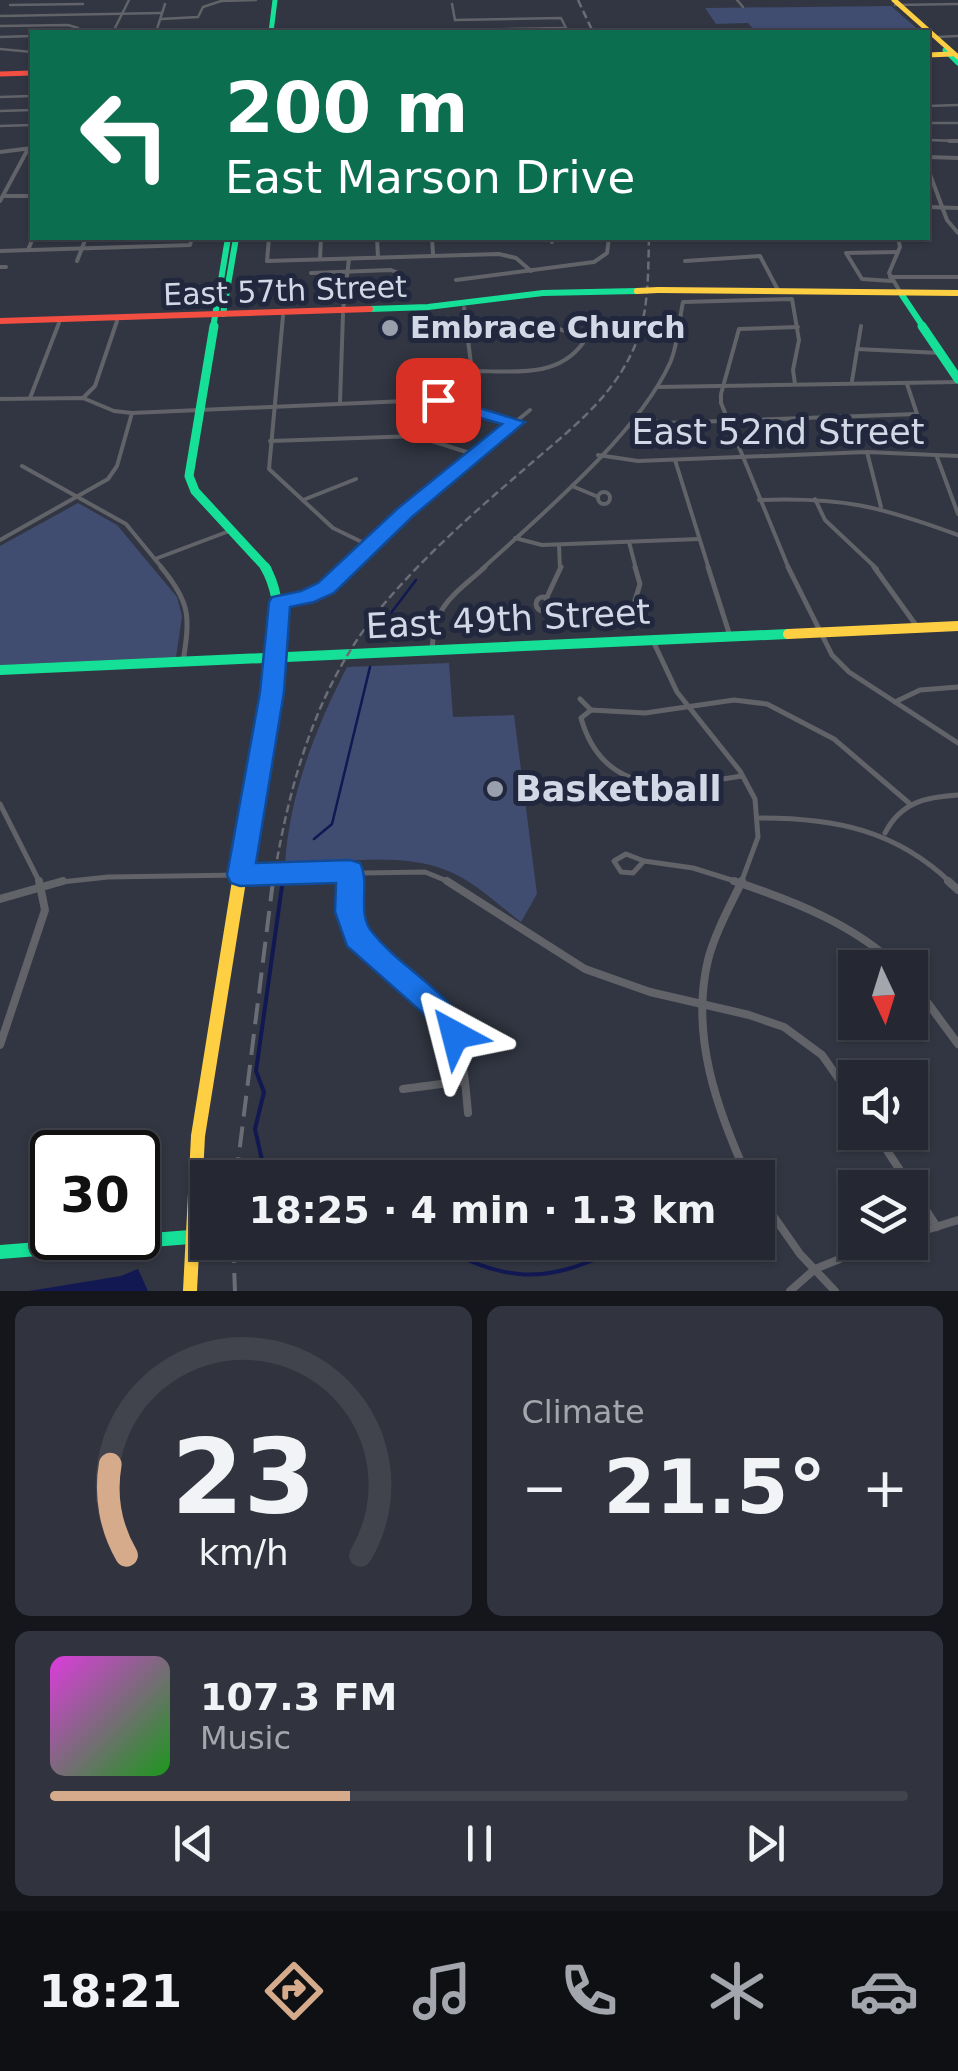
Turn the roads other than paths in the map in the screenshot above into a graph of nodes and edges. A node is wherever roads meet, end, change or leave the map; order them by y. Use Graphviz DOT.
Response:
graph roads {
  1 [pos="14,0"];
  2 [pos="130,0"];
  3 [pos="256,0"];
  4 [pos="275,0"];
  5 [pos="738,0"];
  6 [pos="894,2"];
  7 [pos="82,4"];
  8 [pos="165,4"];
  9 [pos="452,4"];
  10 [pos="958,4"];
  11 [pos="10,5"];
  12 [pos="743,7"];
  13 [pos="122,14"];
  14 [pos="161,16"];
  15 [pos="1,17"];
  16 [pos="456,20"];
  17 [pos="0,26"];
  18 [pos="269,28"];
  19 [pos="76,30"];
  20 [pos="114,30"];
  21 [pos="157,30"];
  22 [pos="241,30"];
  23 [pos="300,30"];
  24 [pos="458,30"];
  25 [pos="567,30"];
  26 [pos="924,30"];
  27 [pos="930,35"];
  28 [pos="30,36"];
  29 [pos="930,36"];
  30 [pos="958,36"];
  31 [pos="0,37"];
  32 [pos="0,49"];
  33 [pos="30,52"];
  34 [pos="954,55"];
  35 [pos="30,72"];
  36 [pos="0,73"];
  37 [pos="30,96"];
  38 [pos="0,97"];
  39 [pos="958,105"];
  40 [pos="930,106"];
  41 [pos="0,110"];
  42 [pos="30,110"];
  43 [pos="930,123"];
  44 [pos="958,123"];
  45 [pos="30,125"];
  46 [pos="0,126"];
  47 [pos="930,140"];
  48 [pos="958,141"];
  49 [pos="30,148"];
  50 [pos="0,152"];
  51 [pos="930,157"];
  52 [pos="958,158"];
  53 [pos="930,175"];
  54 [pos="30,196"];
  55 [pos="1,198"];
  56 [pos="930,207"];
  57 [pos="942,208"];
  58 [pos="958,208"];
  59 [pos="958,233"];
  60 [pos="33,240"];
  61 [pos="85,240"];
  62 [pos="138,240"];
  63 [pos="191,240"];
  64 [pos="228,240"];
  65 [pos="236,240"];
  66 [pos="269,240"];
  67 [pos="321,240"];
  68 [pos="377,240"];
  69 [pos="432,240"];
  70 [pos="609,240"];
  71 [pos="898,240"];
  72 [pos="136,247"];
  73 [pos="82,248"];
  74 [pos="28,250"];
  75 [pos="0,251"];
  76 [pos="898,252"];
  77 [pos="433,255"];
  78 [pos="378,257"];
  79 [pos="349,258"];
  80 [pos="320,259"];
  81 [pos="77,261"];
  82 [pos="684,261"];
  83 [pos="349,271"];
  84 [pos="311,272"];
  85 [pos="531,272"];
  86 [pos="958,277"];
  87 [pos="891,279"];
  88 [pos="456,280"];
  89 [pos="779,292"];
  90 [pos="343,293"];
  91 [pos="571,293"];
  92 [pos="902,294"];
  93 [pos="957,294"];
  94 [pos="464,308"];
  95 [pos="343,312"];
  96 [pos="218,315"];
  97 [pos="283,316"];
  98 [pos="116,321"];
  99 [pos="0,323"];
  100 [pos="59,323"];
  101 [pos="862,326"];
  102 [pos="798,327"];
  103 [pos="467,330"];
  104 [pos="857,349"];
  105 [pos="940,353"];
  106 [pos="472,371"];
  107 [pos="852,381"];
  108 [pos="958,381"];
  109 [pos="795,384"];
  110 [pos="907,384"];
  111 [pos="658,387"];
  112 [pos="721,388"];
  113 [pos="30,398"];
  114 [pos="83,398"];
  115 [pos="0,399"];
  116 [pos="340,402"];
  117 [pos="274,404"];
  118 [pos="459,404"];
  119 [pos="201,407"];
  120 [pos="530,410"];
  121 [pos="132,413"];
  122 [pos="634,418"];
  123 [pos="728,420"];
  124 [pos="516,422"];
  125 [pos="270,440"];
  126 [pos="867,452"];
  127 [pos="476,454"];
  128 [pos="598,454"];
  129 [pos="958,456"];
  130 [pos="742,457"];
  131 [pos="938,457"];
  132 [pos="675,460"];
  133 [pos="22,466"];
  134 [pos="356,479"];
  135 [pos="572,486"];
  136 [pos="596,496"];
  137 [pos="80,498"];
  138 [pos="814,498"];
  139 [pos="302,500"];
  140 [pos="760,500"];
  141 [pos="881,508"];
  142 [pos="958,514"];
  143 [pos="232,530"];
  144 [pos="958,535"];
  145 [pos="515,538"];
  146 [pos="699,539"];
  147 [pos="0,540"];
  148 [pos="629,542"];
  149 [pos="368,545"];
  150 [pos="559,545"];
  151 [pos="155,560"];
  152 [pos="546,599"];
  153 [pos="635,600"];
  154 [pos="280,602"];
  155 [pos="958,626"];
  156 [pos="918,628"];
  157 [pos="822,632"];
  158 [pos="730,636"];
  159 [pos="652,640"];
  160 [pos="432,650"];
  161 [pos="276,658"];
  162 [pos="182,662"];
  163 [pos="0,670"];
  164 [pos="958,687"];
  165 [pos="580,699"];
  166 [pos="895,702"];
  167 [pos="687,707"];
  168 [pos="591,710"];
  169 [pos="958,743"];
  170 [pos="742,776"];
  171 [pos="958,795"];
  172 [pos="909,802"];
  173 [pos="0,804"];
  174 [pos="760,818"];
  175 [pos="884,834"];
  176 [pos="644,861"];
  177 [pos="350,871"];
  178 [pos="240,875"];
  179 [pos="739,884"];
  180 [pos="41,885"];
  181 [pos="958,890"];
  182 [pos="0,899"];
  183 [pos="875,950"];
  184 [pos="928,1003"];
  185 [pos="701,1005"];
  186 [pos="958,1044"];
  187 [pos="0,1045"];
  188 [pos="838,1078"];
  189 [pos="464,1081"];
  190 [pos="404,1089"];
  191 [pos="468,1113"];
  192 [pos="887,1150"];
  193 [pos="197,1160"];
  194 [pos="741,1160"];
  195 [pos="775,1216"];
  196 [pos="958,1220"];
  197 [pos="936,1227"];
  198 [pos="928,1229"];
  199 [pos="190,1237"];
  200 [pos="0,1252"];
  201 [pos="190,1260"];
  202 [pos="838,1260"];
  203 [pos="815,1269"];
  204 [pos="190,1291"];
  205 [pos="790,1291"];
  206 [pos="834,1291"];
  1 -- 11 [label="street"];
  2 -- 13 [label="street"];
  3 -- 14 [label="street"];
  4 -- 18 [label="main road"];
  5 -- 12 [label="street"];
  6 -- 10 [label="street"];
  6 -- 26 [label="main road"];
  7 -- 11 [label="street"];
  8 -- 14 [label="street"];
  9 -- 16 [label="street"];
  11 -- 15 [label="street"];
  13 -- 14 [label="street"];
  13 -- 15 [label="street"];
  13 -- 20 [label="street"];
  14 -- 21 [label="street"];
  16 -- 24 [label="street"];
  16 -- 25 [label="street"];
  17 -- 19 [label="street"];
  18 -- 22 [label="street"];
  18 -- 23 [label="street"];
  27 -- 30 [label="street"];
  28 -- 31 [label="street"];
  29 -- 34 [label="main road"];
  32 -- 33 [label="street"];
  35 -- 36 [label="main road"];
  37 -- 38 [label="street"];
  39 -- 40 [label="street"];
  41 -- 42 [label="street"];
  43 -- 44 [label="street"];
  45 -- 46 [label="street"];
  47 -- 48 [label="street"];
  49 -- 50 [label="street"];
  49 -- 55 [label="street"];
  51 -- 52 [label="street"];
  53 -- 57 [label="street"];
  54 -- 55 [label="street"];
  56 -- 57 [label="street"];
  57 -- 58 [label="street"];
  57 -- 59 [label="street"];
  60 -- 74 [label="street"];
  61 -- 73 [label="street"];
  62 -- 72 [label="street"];
  63 -- 72 [label="street"];
  64 -- 96 [label="main road"];
  65 -- 96 [label="main road"];
  66 -- 80 [label="street"];
  67 -- 80 [label="street"];
  68 -- 78 [label="street"];
  69 -- 77 [label="street"];
  70 -- 85 [label="street"];
  71 -- 76 [label="street"];
  72 -- 73 [label="street"];
  73 -- 74 [label="street"];
  73 -- 81 [label="street"];
  74 -- 75 [label="street"];
  76 -- 87 [label="street"];
  76 -- 87 [label="street"];
  77 -- 78 [label="street"];
  77 -- 85 [label="street"];
  78 -- 79 [label="street"];
  79 -- 80 [label="street"];
  79 -- 83 [label="street"];
  82 -- 89 [label="street"];
  83 -- 84 [label="street"];
  83 -- 90 [label="street"];
  83 -- 90 [label="street"];
  85 -- 88 [label="street"];
  86 -- 87 [label="street"];
  87 -- 92 [label="street"];
  89 -- 91 [label="main road, East 57th Street, bridge"];
  89 -- 92 [label="main road, East 57th Street"];
  90 -- 95 [label="street"];
  91 -- 94 [label="main road, East 57th Street"];
  91 -- 95 [label="main road, East 57th Street"];
  92 -- 93 [label="main road, East 57th Street"];
  92 -- 105 [label="main road"];
  94 -- 95 [label="main road, East 57th Street"];
  94 -- 103 [label="street"];
  95 -- 96 [label="main road, East 57th Street"];
  95 -- 97 [label="main road, East 57th Street"];
  95 -- 116 [label="street"];
  96 -- 97 [label="main road, East 57th Street"];
  96 -- 98 [label="main road, East 57th Street"];
  96 -- 99 [label="main road, East 57th Street"];
  96 -- 119 [label="main road"];
  97 -- 117 [label="street"];
  98 -- 100 [label="main road, East 57th Street"];
  98 -- 114 [label="street"];
  99 -- 100 [label="main road, East 57th Street"];
  100 -- 113 [label="street"];
  101 -- 104 [label="street"];
  102 -- 109 [label="street"];
  102 -- 111 [label="street"];
  102 -- 112 [label="street"];
  103 -- 106 [label="street"];
  103 -- 106 [label="street"];
  104 -- 105 [label="street"];
  104 -- 107 [label="street"];
  105 -- 108 [label="main road"];
  106 -- 118 [label="street"];
  107 -- 109 [label="street"];
  107 -- 110 [label="street"];
  108 -- 110 [label="street"];
  109 -- 112 [label="street"];
  110 -- 123 [label="street"];
  111 -- 112 [label="street"];
  111 -- 122 [label="street"];
  112 -- 123 [label="street"];
  113 -- 114 [label="street"];
  113 -- 115 [label="street"];
  114 -- 121 [label="street"];
  116 -- 117 [label="street"];
  116 -- 118 [label="street"];
  117 -- 119 [label="street"];
  117 -- 125 [label="street"];
  118 -- 124 [label="street"];
  119 -- 121 [label="street"];
  119 -- 143 [label="main road"];
  120 -- 124 [label="street"];
  121 -- 137 [label="street"];
  122 -- 123 [label="street"];
  122 -- 128 [label="street"];
  123 -- 130 [label="street"];
  124 -- 127 [label="street"];
  125 -- 127 [label="street"];
  125 -- 139 [label="street"];
  126 -- 130 [label="street, East 52nd Street"];
  126 -- 131 [label="street, East 52nd Street"];
  126 -- 141 [label="street"];
  127 -- 149 [label="street"];
  128 -- 132 [label="street, East 52nd Street"];
  128 -- 135 [label="street"];
  129 -- 131 [label="street, East 52nd Street"];
  130 -- 132 [label="street, East 52nd Street"];
  130 -- 140 [label="street"];
  131 -- 142 [label="street"];
  132 -- 146 [label="street"];
  133 -- 137 [label="street"];
  134 -- 139 [label="street"];
  135 -- 136 [label="street"];
  135 -- 145 [label="street"];
  137 -- 147 [label="street"];
  137 -- 151 [label="street"];
  138 -- 140 [label="street"];
  138 -- 141 [label="street"];
  138 -- 156 [label="street"];
  139 -- 149 [label="street"];
  140 -- 157 [label="street"];
  141 -- 144 [label="street"];
  143 -- 151 [label="street"];
  143 -- 154 [label="main road"];
  145 -- 150 [label="street"];
  145 -- 160 [label="street"];
  146 -- 148 [label="street"];
  146 -- 158 [label="street"];
  148 -- 150 [label="street"];
  148 -- 153 [label="street"];
  149 -- 154 [label="street"];
  150 -- 152 [label="street"];
  151 -- 162 [label="street"];
  154 -- 161 [label="main road"];
  155 -- 156 [label="main road, East 49th Street"];
  156 -- 157 [label="main road, East 49th Street"];
  157 -- 158 [label="main road, East 49th Street"];
  157 -- 166 [label="street"];
  158 -- 159 [label="main road, East 49th Street"];
  159 -- 160 [label="main road, East 49th Street"];
  159 -- 167 [label="street"];
  160 -- 161 [label="main road, East 49th Street"];
  161 -- 162 [label="main road, East 49th Street"];
  161 -- 178 [label="main road"];
  162 -- 163 [label="main road, East 49th Street"];
  164 -- 166 [label="street"];
  165 -- 168 [label="street"];
  166 -- 169 [label="street"];
  167 -- 168 [label="street"];
  167 -- 170 [label="street"];
  167 -- 172 [label="street"];
  168 -- 170 [label="street"];
  170 -- 174 [label="street"];
  171 -- 172 [label="street"];
  172 -- 175 [label="street"];
  173 -- 180 [label="street"];
  174 -- 175 [label="street"];
  174 -- 179 [label="street"];
  175 -- 181 [label="street"];
  176 -- 176 [label="street"];
  176 -- 179 [label="street"];
  177 -- 178 [label="street"];
  177 -- 185 [label="street"];
  177 -- 189 [label="street"];
  178 -- 180 [label="street"];
  178 -- 193 [label="main road"];
  179 -- 183 [label="street"];
  179 -- 185 [label="street"];
  180 -- 182 [label="street"];
  180 -- 187 [label="street"];
  184 -- 186 [label="street"];
  185 -- 188 [label="street"];
  185 -- 194 [label="street"];
  189 -- 190 [label="street"];
  189 -- 191 [label="street"];
  192 -- 197 [label="street"];
  195 -- 203 [label="street"];
  196 -- 197 [label="street"];
  197 -- 198 [label="street"];
  199 -- 200 [label="main road"];
  201 -- 204 [label="main road"];
  202 -- 203 [label="street"];
  203 -- 205 [label="street"];
  203 -- 206 [label="street"];
}
